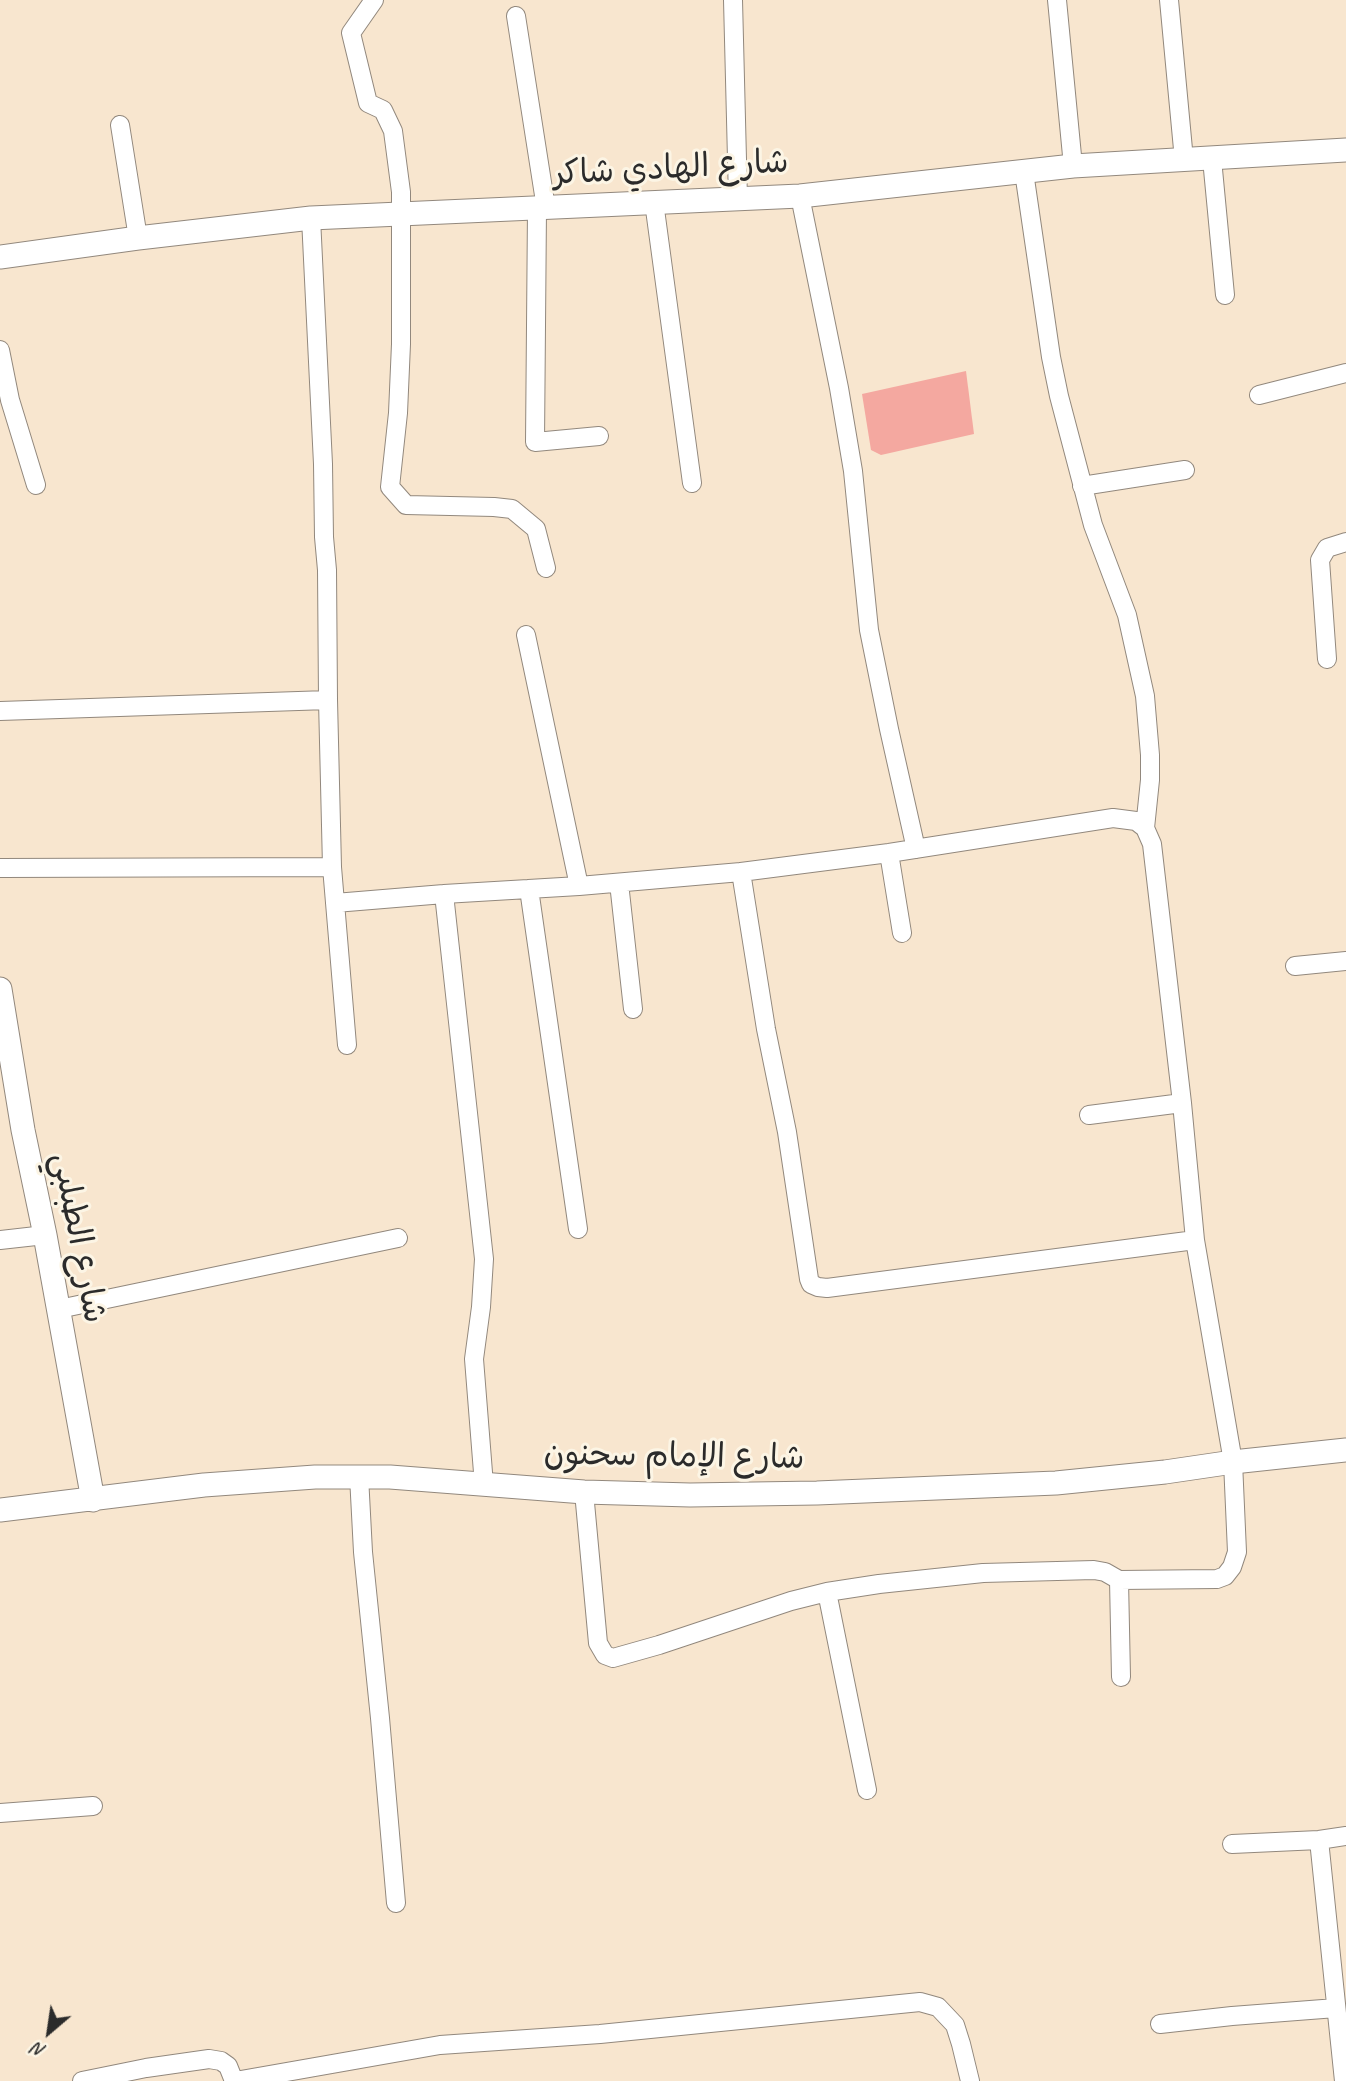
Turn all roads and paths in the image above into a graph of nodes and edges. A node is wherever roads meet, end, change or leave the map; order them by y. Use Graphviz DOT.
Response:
graph roads {
  1 [pos="374,0"];
  2 [pos="733,0"];
  3 [pos="1057,0"];
  4 [pos="1169,0"];
  5 [pos="516,16"];
  6 [pos="120,125"];
  7 [pos="1346,150"];
  8 [pos="1212,159"];
  9 [pos="1184,160"];
  10 [pos="1073,166"];
  11 [pos="1024,172"];
  12 [pos="800,195"];
  13 [pos="738,199"];
  14 [pos="654,202"];
  15 [pos="542,208"];
  16 [pos="400,215"];
  17 [pos="311,218"];
  18 [pos="138,238"];
  19 [pos="0,257"];
  20 [pos="1225,295"];
  21 [pos="0,350"];
  22 [pos="1346,373"];
  23 [pos="1259,395"];
  24 [pos="599,436"];
  25 [pos="1185,470"];
  26 [pos="692,483"];
  27 [pos="36,485"];
  28 [pos="1082,486"];
  29 [pos="1346,542"];
  30 [pos="546,568"];
  31 [pos="526,635"];
  32 [pos="1327,659"];
  33 [pos="328,700"];
  34 [pos="0,710"];
  35 [pos="1144,828"];
  36 [pos="916,849"];
  37 [pos="889,853"];
  38 [pos="0,867"];
  39 [pos="332,867"];
  40 [pos="741,872"];
  41 [pos="619,883"];
  42 [pos="579,886"];
  43 [pos="529,889"];
  44 [pos="444,894"];
  45 [pos="335,903"];
  46 [pos="902,933"];
  47 [pos="1346,961"];
  48 [pos="1295,966"];
  49 [pos="0,989"];
  50 [pos="633,1009"];
  51 [pos="347,1045"];
  52 [pos="1182,1103"];
  53 [pos="1089,1115"];
  54 [pos="578,1228"];
  55 [pos="45,1235"];
  56 [pos="398,1238"];
  57 [pos="0,1240"];
  58 [pos="1195,1240"];
  59 [pos="59,1309"];
  60 [pos="1346,1450"];
  61 [pos="1233,1462"];
  62 [pos="359,1476"];
  63 [pos="484,1485"];
  64 [pos="584,1492"];
  65 [pos="93,1500"];
  66 [pos="0,1510"];
  67 [pos="1119,1580"];
  68 [pos="827,1592"];
  69 [pos="1121,1677"];
  70 [pos="867,1790"];
  71 [pos="93,1805"];
  72 [pos="0,1813"];
  73 [pos="1346,1836"];
  74 [pos="1319,1840"];
  75 [pos="1232,1844"];
  76 [pos="396,1903"];
  77 [pos="1336,2008"];
  78 [pos="1160,2024"];
  79 [pos="82,2081"];
  80 [pos="234,2081"];
  81 [pos="970,2081"];
  82 [pos="1344,2081"];
  1 -- 16 [label="street"];
  2 -- 13 [label="street"];
  3 -- 10 [label="street"];
  4 -- 9 [label="street"];
  5 -- 15 [label="street"];
  6 -- 18 [label="street"];
  7 -- 8 [label="street, شارع الهادي شاكر"];
  8 -- 9 [label="street, شارع الهادي شاكر"];
  8 -- 20 [label="street"];
  9 -- 10 [label="street, شارع الهادي شاكر"];
  10 -- 11 [label="street, شارع الهادي شاكر"];
  11 -- 12 [label="street, شارع الهادي شاكر"];
  11 -- 28 [label="street"];
  12 -- 13 [label="street, شارع الهادي شاكر"];
  12 -- 36 [label="street"];
  13 -- 14 [label="street, شارع الهادي شاكر"];
  14 -- 15 [label="street, شارع الهادي شاكر"];
  14 -- 26 [label="street"];
  15 -- 16 [label="street, شارع الهادي شاكر"];
  15 -- 24 [label="street"];
  16 -- 17 [label="street, شارع الهادي شاكر"];
  16 -- 30 [label="street"];
  17 -- 18 [label="street, شارع الهادي شاكر"];
  17 -- 33 [label="street"];
  18 -- 19 [label="street, شارع الهادي شاكر"];
  21 -- 27 [label="street"];
  22 -- 23 [label="street"];
  25 -- 28 [label="street"];
  28 -- 35 [label="street"];
  29 -- 32 [label="street"];
  31 -- 42 [label="street"];
  33 -- 34 [label="street"];
  33 -- 39 [label="street"];
  35 -- 36 [label="street"];
  35 -- 52 [label="street"];
  36 -- 37 [label="street"];
  37 -- 40 [label="street"];
  37 -- 46 [label="street"];
  38 -- 39 [label="street"];
  39 -- 45 [label="street"];
  40 -- 41 [label="street"];
  40 -- 58 [label="street"];
  41 -- 42 [label="street"];
  41 -- 50 [label="street"];
  42 -- 43 [label="street"];
  43 -- 44 [label="street"];
  43 -- 54 [label="street"];
  44 -- 45 [label="street"];
  44 -- 63 [label="street"];
  45 -- 51 [label="street"];
  47 -- 48 [label="street"];
  49 -- 55 [label="street, شارع الطبلبي"];
  52 -- 53 [label="street"];
  52 -- 58 [label="street"];
  55 -- 57 [label="street"];
  55 -- 59 [label="street, شارع الطبلبي"];
  56 -- 59 [label="street"];
  58 -- 61 [label="street"];
  59 -- 65 [label="street, شارع الطبلبي"];
  60 -- 61 [label="street, شارع الإمام سحنون"];
  61 -- 64 [label="street, شارع الإمام سحنون"];
  61 -- 67 [label="street"];
  62 -- 63 [label="street, شارع الإمام سحنون"];
  62 -- 65 [label="street, شارع الإمام سحنون"];
  62 -- 76 [label="street"];
  63 -- 64 [label="street, شارع الإمام سحنون"];
  64 -- 68 [label="street"];
  65 -- 66 [label="street, شارع الإمام سحنون"];
  67 -- 68 [label="street"];
  67 -- 69 [label="street"];
  68 -- 70 [label="street"];
  71 -- 72 [label="street"];
  73 -- 74 [label="street"];
  74 -- 75 [label="street"];
  74 -- 77 [label="street"];
  77 -- 78 [label="street"];
  77 -- 82 [label="street"];
  79 -- 80 [label="street"];
  80 -- 81 [label="street"];
}
